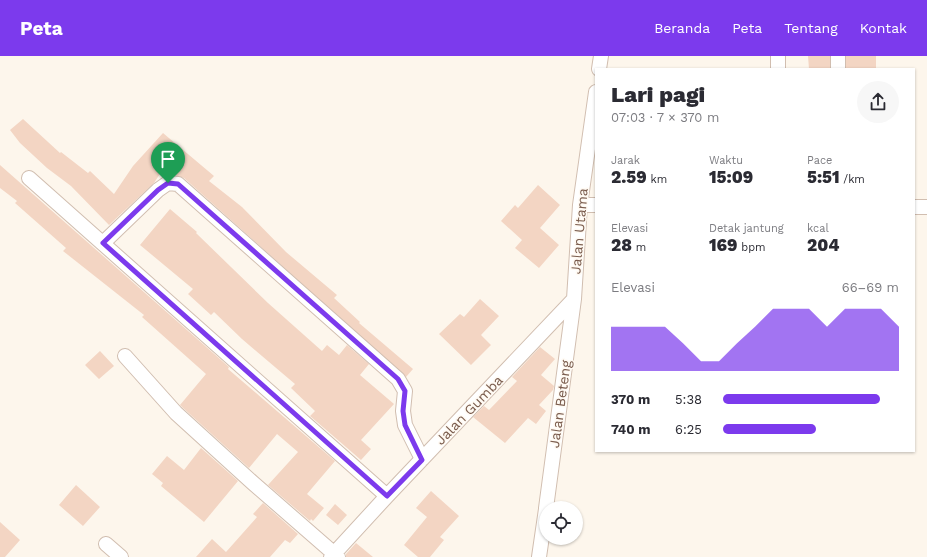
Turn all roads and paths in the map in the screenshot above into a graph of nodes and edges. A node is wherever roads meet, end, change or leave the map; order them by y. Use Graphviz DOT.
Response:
graph roads {
  1 [pos="601,56"];
  2 [pos="778,56"];
  3 [pos="838,56"];
  4 [pos="599,68"];
  5 [pos="778,68"];
  6 [pos="838,68"];
  7 [pos="595,99"];
  8 [pos="29,178"];
  9 [pos="580,205"];
  10 [pos="595,205"];
  11 [pos="915,207"];
  12 [pos="927,207"];
  13 [pos="103,243"];
  14 [pos="574,299"];
  15 [pos="125,356"];
  16 [pos="422,460"];
  17 [pos="387,496"];
  18 [pos="547,501"];
  19 [pos="106,544"];
  20 [pos="541,545"];
  21 [pos="335,556"];
  22 [pos="121,557"];
  23 [pos="539,557"];
  1 -- 4 [label="street"];
  2 -- 5 [label="street"];
  3 -- 6 [label="street"];
  7 -- 9 [label="street, Jalan Utama"];
  8 -- 13 [label="street"];
  9 -- 10 [label="street"];
  9 -- 14 [label="street, Jalan Utama"];
  11 -- 12 [label="street"];
  13 -- 16 [label="street"];
  13 -- 17 [label="street"];
  14 -- 16 [label="street, Jalan Gumba"];
  14 -- 18 [label="street, Jalan Beteng"];
  15 -- 21 [label="street"];
  16 -- 17 [label="street, Jalan Gumba"];
  17 -- 21 [label="street, Jalan Gumba"];
  19 -- 22 [label="street"];
  20 -- 23 [label="street, Jalan Beteng"];
}
